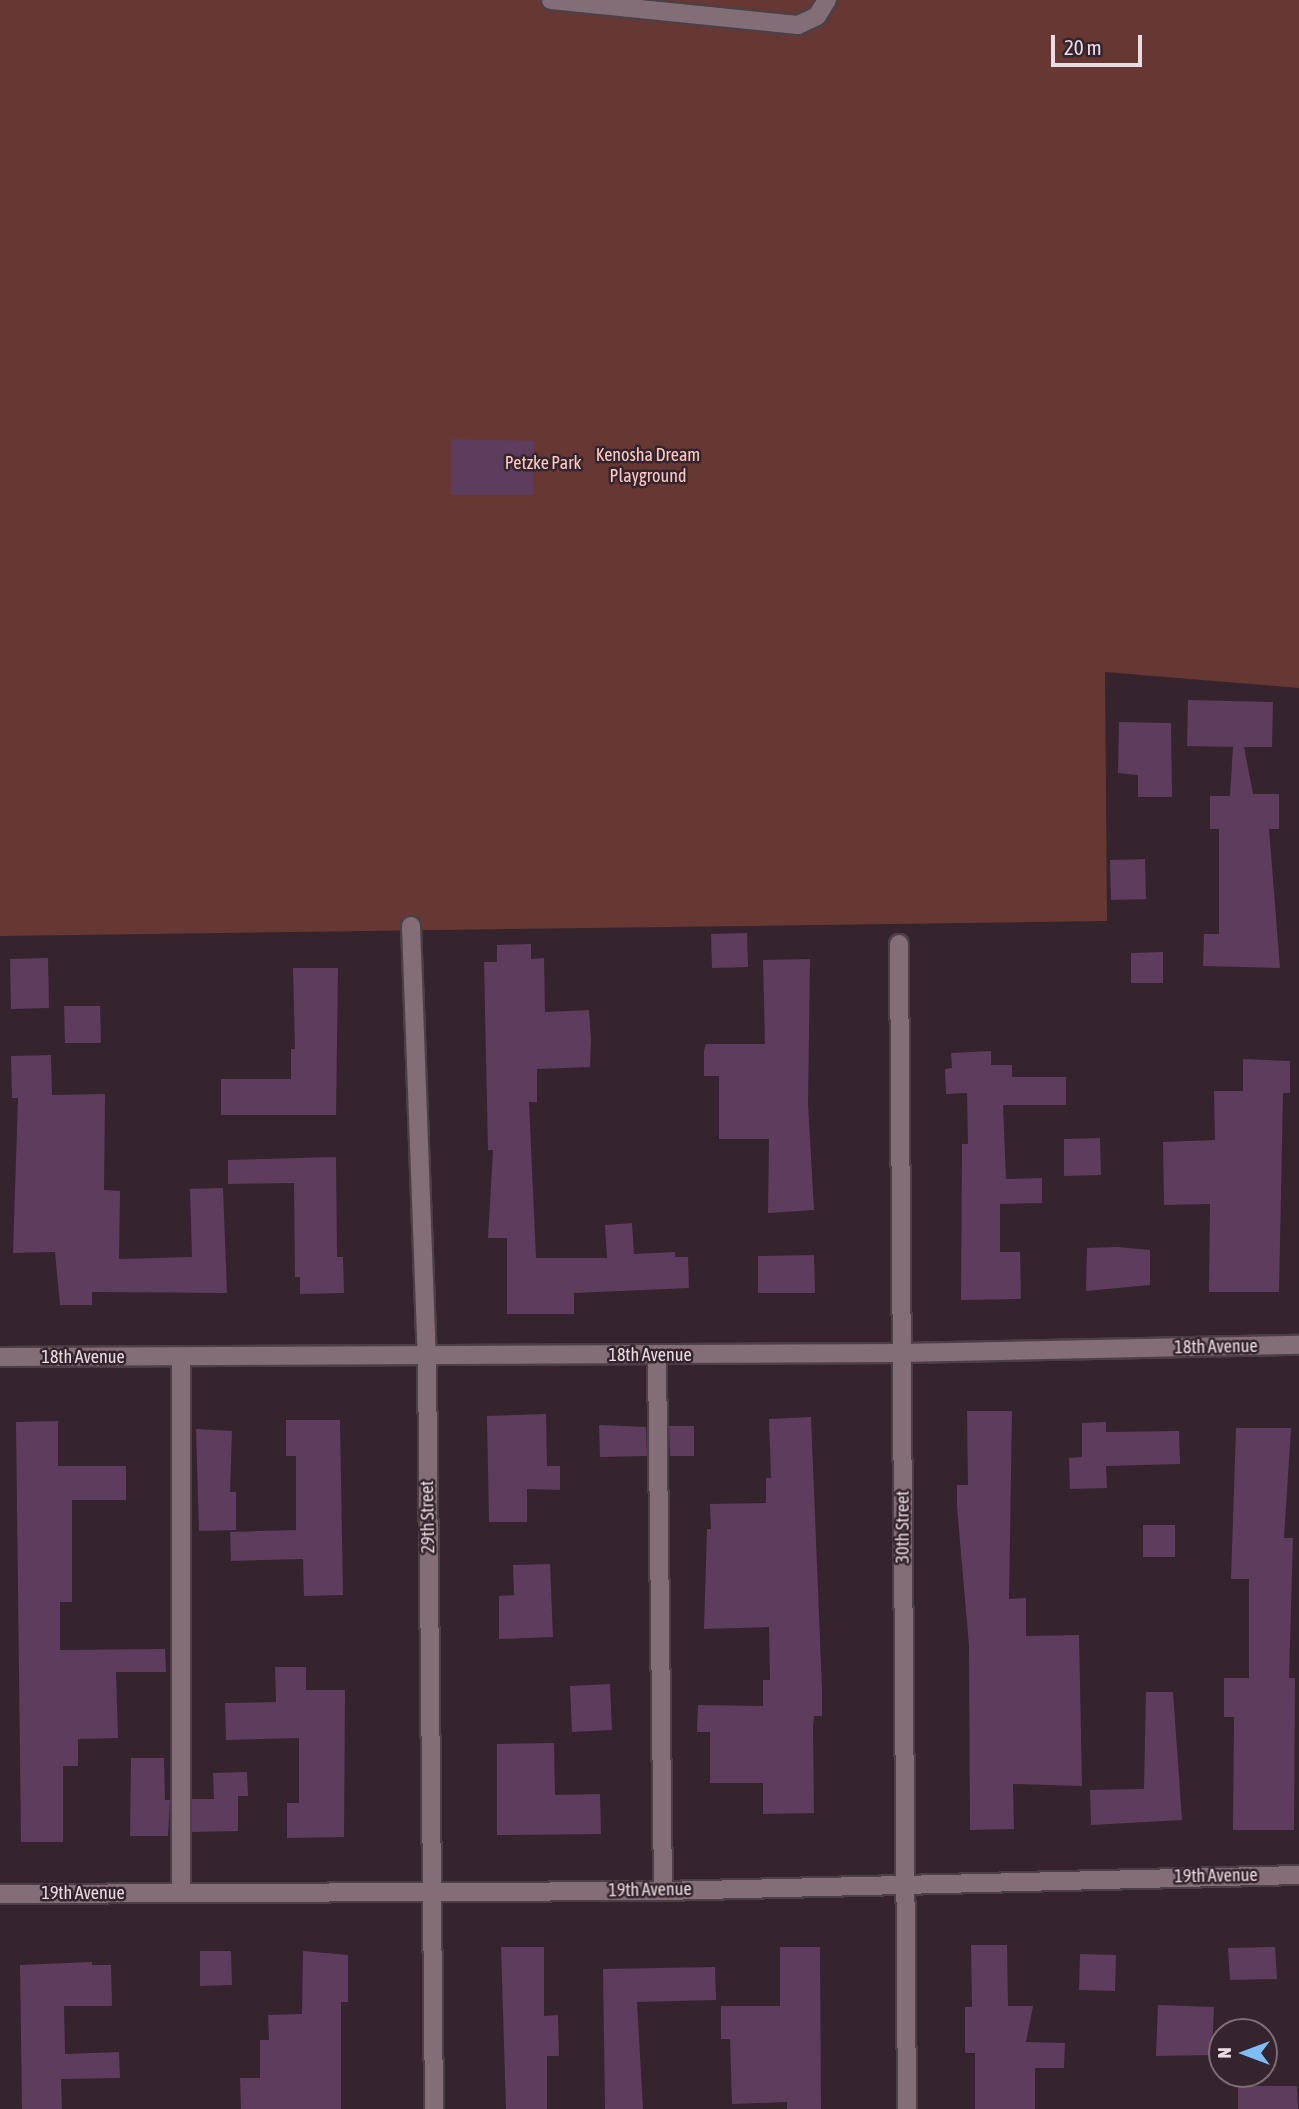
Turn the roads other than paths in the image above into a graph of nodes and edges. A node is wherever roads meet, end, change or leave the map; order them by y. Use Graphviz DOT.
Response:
graph roads {
  1 [pos="551,0"];
  2 [pos="827,0"];
  3 [pos="411,926"];
  4 [pos="899,944"];
  5 [pos="1299,1345"];
  6 [pos="903,1353"];
  7 [pos="657,1355"];
  8 [pos="426,1356"];
  9 [pos="0,1357"];
  10 [pos="181,1357"];
  11 [pos="1299,1875"];
  12 [pos="904,1883"];
  13 [pos="432,1891"];
  14 [pos="663,1891"];
  15 [pos="181,1892"];
  16 [pos="0,1894"];
  17 [pos="434,2109"];
  18 [pos="907,2109"];
  1 -- 2 [label="street"];
  3 -- 8 [label="street, 29th Street"];
  4 -- 6 [label="street, 30th Street"];
  5 -- 6 [label="street, 18th Avenue"];
  6 -- 7 [label="street, 18th Avenue"];
  6 -- 12 [label="street, 30th Street"];
  7 -- 8 [label="street, 18th Avenue"];
  7 -- 14 [label="street"];
  8 -- 10 [label="street, 18th Avenue"];
  8 -- 13 [label="street, 29th Street"];
  9 -- 10 [label="street, 18th Avenue"];
  10 -- 15 [label="street"];
  11 -- 12 [label="street, 19th Avenue"];
  12 -- 14 [label="street, 19th Avenue"];
  12 -- 18 [label="street, 30th Street"];
  13 -- 14 [label="street, 19th Avenue"];
  13 -- 15 [label="street, 19th Avenue"];
  13 -- 17 [label="street, 29th Street"];
  15 -- 16 [label="street, 19th Avenue"];
}
